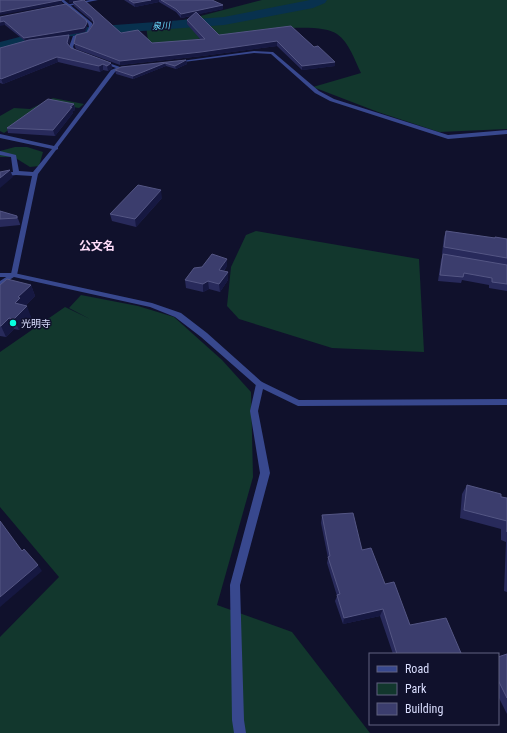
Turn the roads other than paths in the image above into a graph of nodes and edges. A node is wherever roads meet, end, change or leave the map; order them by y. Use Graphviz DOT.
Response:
graph roads {
  1 [pos="62,0"];
  2 [pos="96,0"];
  3 [pos="68,5"];
  4 [pos="53,8"];
  5 [pos="87,56"];
  6 [pos="94,58"];
  7 [pos="172,62"];
  8 [pos="135,66"];
  9 [pos="120,68"];
  10 [pos="507,132"];
  11 [pos="0,136"];
  12 [pos="56,148"];
  13 [pos="0,152"];
  14 [pos="16,173"];
  15 [pos="35,174"];
  16 [pos="0,175"];
  17 [pos="0,275"];
  18 [pos="14,275"];
  19 [pos="0,284"];
  20 [pos="260,384"];
  21 [pos="507,402"];
  22 [pos="240,733"];
  1 -- 3 [label="street"];
  2 -- 3 [label="street"];
  3 -- 4 [label="street"];
  3 -- 5 [label="street"];
  6 -- 9 [label="street"];
  7 -- 10 [label="street"];
  8 -- 9 [label="street"];
  9 -- 12 [label="street"];
  11 -- 12 [label="street"];
  12 -- 15 [label="street"];
  13 -- 14 [label="street"];
  14 -- 15 [label="street"];
  14 -- 16 [label="street"];
  15 -- 18 [label="street"];
  17 -- 18 [label="street"];
  18 -- 19 [label="street"];
  18 -- 20 [label="street"];
  20 -- 21 [label="street"];
  20 -- 22 [label="street"];
}
